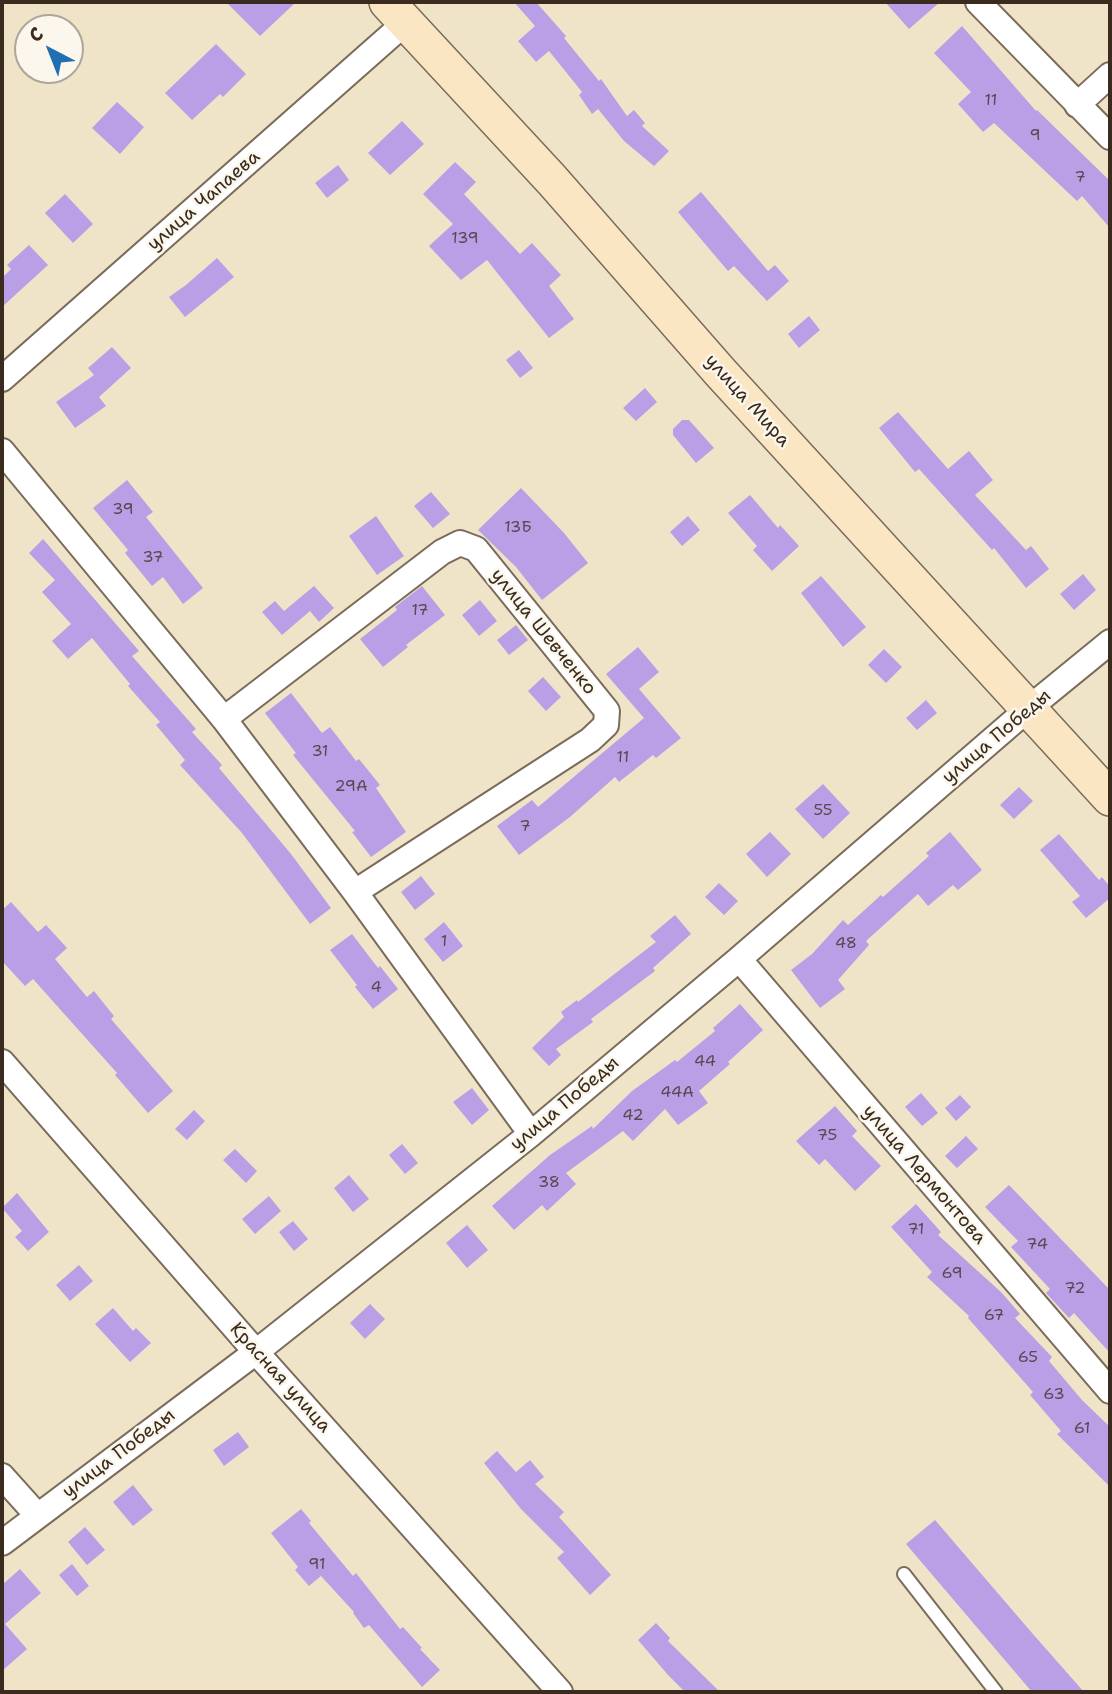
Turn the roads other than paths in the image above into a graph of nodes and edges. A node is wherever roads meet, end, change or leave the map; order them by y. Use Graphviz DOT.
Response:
graph roads {
  1 [pos="978,2"];
  2 [pos="397,12"];
  3 [pos="1110,75"];
  4 [pos="1077,105"];
  5 [pos="1110,137"];
  6 [pos="2,379"];
  7 [pos="2,451"];
  8 [pos="1110,642"];
  9 [pos="1028,709"];
  10 [pos="224,719"];
  11 [pos="1110,798"];
  12 [pos="355,892"];
  13 [pos="739,959"];
  14 [pos="2,1062"];
  15 [pos="531,1134"];
  16 [pos="256,1352"];
  17 [pos="1110,1391"];
  18 [pos="2,1476"];
  19 [pos="37,1515"];
  20 [pos="2,1544"];
  21 [pos="904,1574"];
  22 [pos="560,1692"];
  23 [pos="996,1692"];
  1 -- 4 [label="street"];
  2 -- 6 [label="street, улица Чапаева"];
  2 -- 9 [label="main road, улица Мира"];
  3 -- 4 [label="street"];
  4 -- 5 [label="street"];
  7 -- 10 [label="street"];
  8 -- 9 [label="street, улица Победы"];
  9 -- 11 [label="main road, улица Мира"];
  9 -- 13 [label="street, улица Победы"];
  10 -- 12 [label="street"];
  10 -- 12 [label="street, улица Шевченко"];
  12 -- 15 [label="street"];
  13 -- 15 [label="street, улица Победы"];
  13 -- 17 [label="street, улица Лермонтова"];
  14 -- 16 [label="street, Красная улица"];
  15 -- 16 [label="street, улица Победы"];
  16 -- 19 [label="street, улица Победы"];
  16 -- 22 [label="street, Красная улица"];
  18 -- 19 [label="street"];
  19 -- 20 [label="street, улица Победы"];
  21 -- 23 [label="lane"];
}
